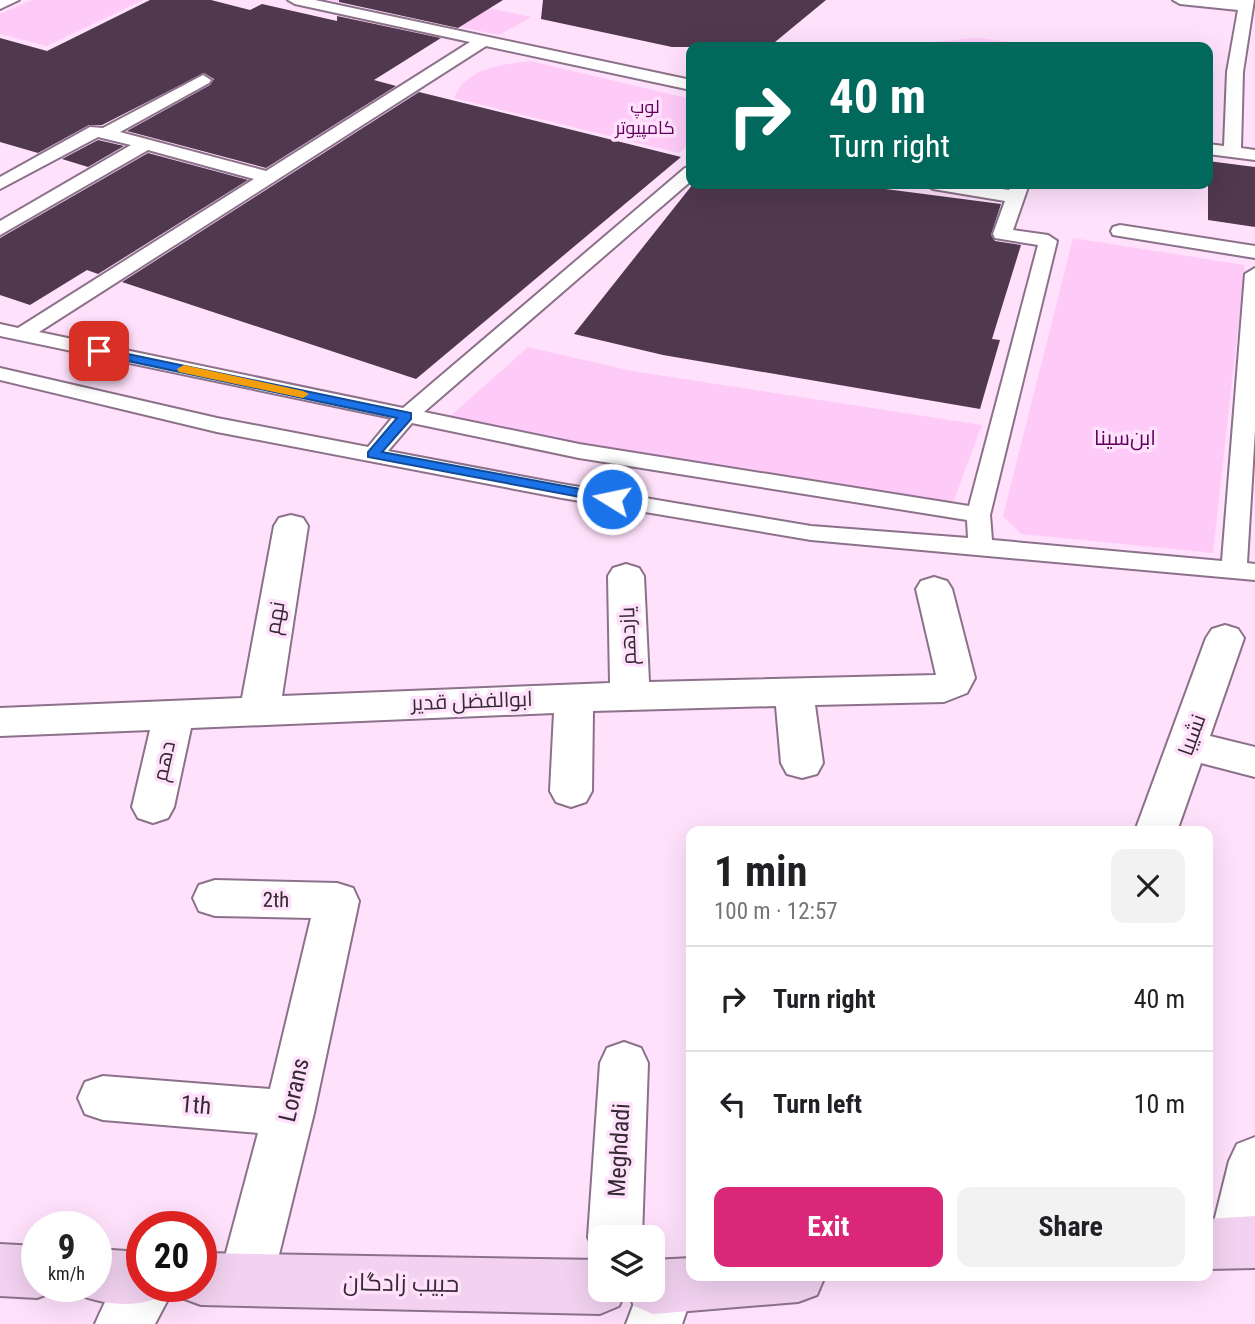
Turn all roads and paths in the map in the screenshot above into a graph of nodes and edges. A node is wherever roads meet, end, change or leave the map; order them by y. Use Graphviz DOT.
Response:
graph roads {
  1 [pos="12,0"];
  2 [pos="295,0"];
  3 [pos="1180,0"];
  4 [pos="1246,3"];
  5 [pos="0,5"];
  6 [pos="484,40"];
  7 [pos="203,80"];
  8 [pos="686,84"];
  9 [pos="106,133"];
  10 [pos="146,144"];
  11 [pos="1213,150"];
  12 [pos="1232,152"];
  13 [pos="1255,156"];
  14 [pos="686,176"];
  15 [pos="267,177"];
  16 [pos="0,184"];
  17 [pos="1018,190"];
  18 [pos="0,229"];
  19 [pos="1120,231"];
  20 [pos="1255,252"];
  21 [pos="1255,274"];
  22 [pos="10,332"];
  23 [pos="0,374"];
  24 [pos="406,416"];
  25 [pos="373,454"];
  26 [pos="978,515"];
  27 [pos="291,526"];
  28 [pos="981,547"];
  29 [pos="1244,571"];
  30 [pos="626,576"];
  31 [pos="934,589"];
  32 [pos="1225,638"];
  33 [pos="794,691"];
  34 [pos="630,696"];
  35 [pos="574,698"];
  36 [pos="260,709"];
  37 [pos="174,714"];
  38 [pos="0,722"];
  39 [pos="1188,745"];
  40 [pos="1255,762"];
  41 [pos="802,763"];
  42 [pos="571,791"];
  43 [pos="153,807"];
  44 [pos="1158,826"];
  45 [pos="215,898"];
  46 [pos="337,901"];
  47 [pos="624,1063"];
  48 [pos="103,1098"];
  49 [pos="289,1113"];
  50 [pos="1255,1161"];
  51 [pos="616,1225"];
  52 [pos="1233,1243"];
  53 [pos="0,1270"];
  54 [pos="21,1271"];
  55 [pos="224,1279"];
  56 [pos="768,1281"];
  57 [pos="588,1287"];
  58 [pos="665,1298"];
  59 [pos="137,1302"];
  60 [pos="123,1324"];
  1 -- 5 [label="lane"];
  2 -- 6 [label="lane"];
  3 -- 4 [label="lane"];
  4 -- 12 [label="lane"];
  6 -- 8 [label="lane"];
  6 -- 15 [label="lane"];
  7 -- 9 [label="lane"];
  9 -- 10 [label="lane"];
  9 -- 16 [label="lane"];
  10 -- 15 [label="lane"];
  10 -- 18 [label="lane"];
  11 -- 12 [label="lane"];
  12 -- 13 [label="lane"];
  14 -- 24 [label="lane"];
  15 -- 22 [label="lane"];
  17 -- 26 [label="lane"];
  19 -- 20 [label="lane"];
  21 -- 29 [label="lane"];
  22 -- 24 [label="lane"];
  23 -- 25 [label="lane"];
  24 -- 25 [label="lane"];
  24 -- 26 [label="lane"];
  25 -- 28 [label="lane"];
  26 -- 28 [label="lane"];
  27 -- 36 [label="street, نهم"];
  28 -- 29 [label="lane"];
  30 -- 34 [label="street, یازدهم"];
  31 -- 33 [label="street, ابوالفضل قدیر"];
  32 -- 39 [label="street, نشیبا"];
  33 -- 34 [label="street, ابوالفضل قدیر"];
  33 -- 41 [label="street"];
  34 -- 35 [label="street, ابوالفضل قدیر"];
  35 -- 36 [label="street, ابوالفضل قدیر"];
  35 -- 42 [label="street"];
  36 -- 37 [label="street, ابوالفضل قدیر"];
  37 -- 38 [label="street, ابوالفضل قدیر"];
  37 -- 43 [label="street, دهم"];
  39 -- 40 [label="street"];
  39 -- 44 [label="street, نشیبا"];
  45 -- 46 [label="street, 2th"];
  46 -- 49 [label="street, Lorans"];
  47 -- 51 [label="street, Meghdadi"];
  48 -- 49 [label="street, 1th"];
  49 -- 55 [label="street, Lorans"];
  50 -- 52 [label="street"];
  53 -- 54 [label="street"];
  55 -- 57 [label="street, حبیب زادگان"];
  56 -- 58 [label="street"];
  59 -- 60 [label="street"];
}
